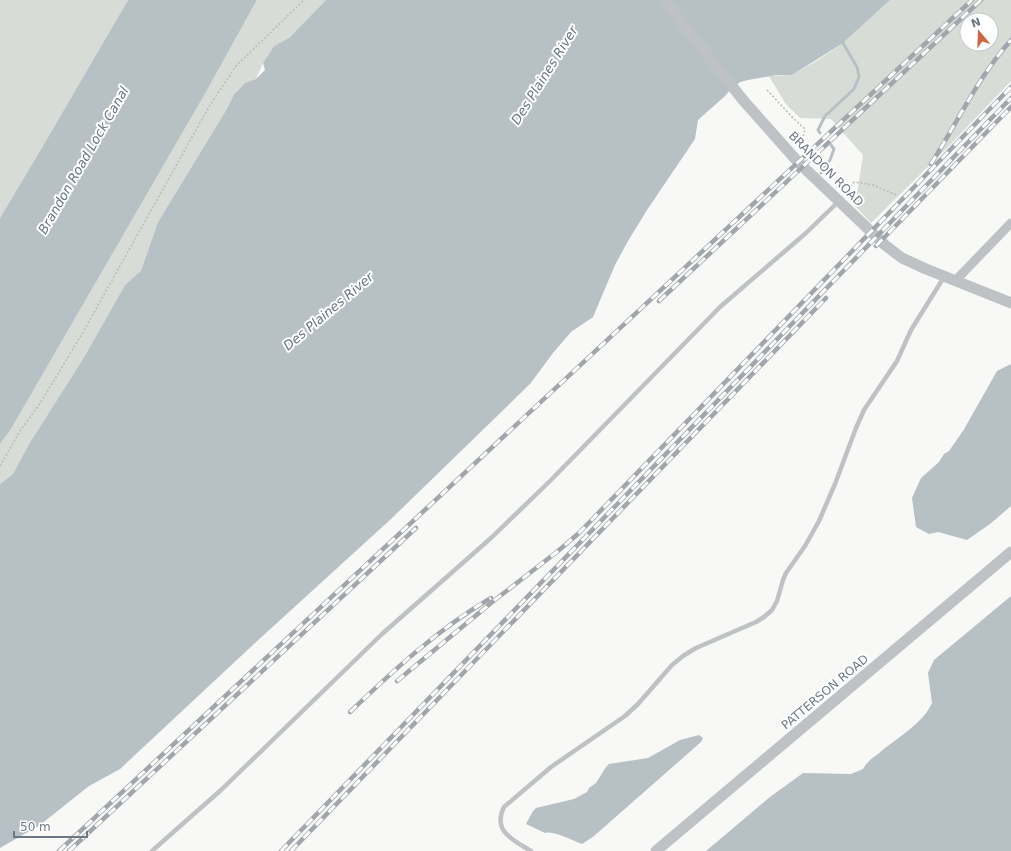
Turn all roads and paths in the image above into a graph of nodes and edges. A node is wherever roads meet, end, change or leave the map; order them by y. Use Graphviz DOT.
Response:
graph roads {
  1 [pos="304,0"];
  2 [pos="664,0"];
  3 [pos="767,90"];
  4 [pos="798,162"];
  5 [pos="896,195"];
  6 [pos="838,202"];
  7 [pos="1011,223"];
  8 [pos="944,277"];
  9 [pos="955,281"];
  10 [pos="1011,304"];
  11 [pos="0,466"];
  12 [pos="1011,552"];
  13 [pos="152,851"];
  14 [pos="531,851"];
  15 [pos="656,851"];
  1 -- 11 [label="path"];
  2 -- 4 [label="street, BRANDON ROAD"];
  3 -- 4 [label="path"];
  4 -- 6 [label="street, BRANDON ROAD"];
  5 -- 6 [label="path"];
  6 -- 8 [label="street, BRANDON ROAD"];
  6 -- 13 [label="lane"];
  7 -- 9 [label="street"];
  8 -- 9 [label="street, BRANDON ROAD"];
  8 -- 14 [label="lane"];
  9 -- 10 [label="street, BRANDON ROAD"];
  12 -- 15 [label="street, PATTERSON ROAD"];
}
